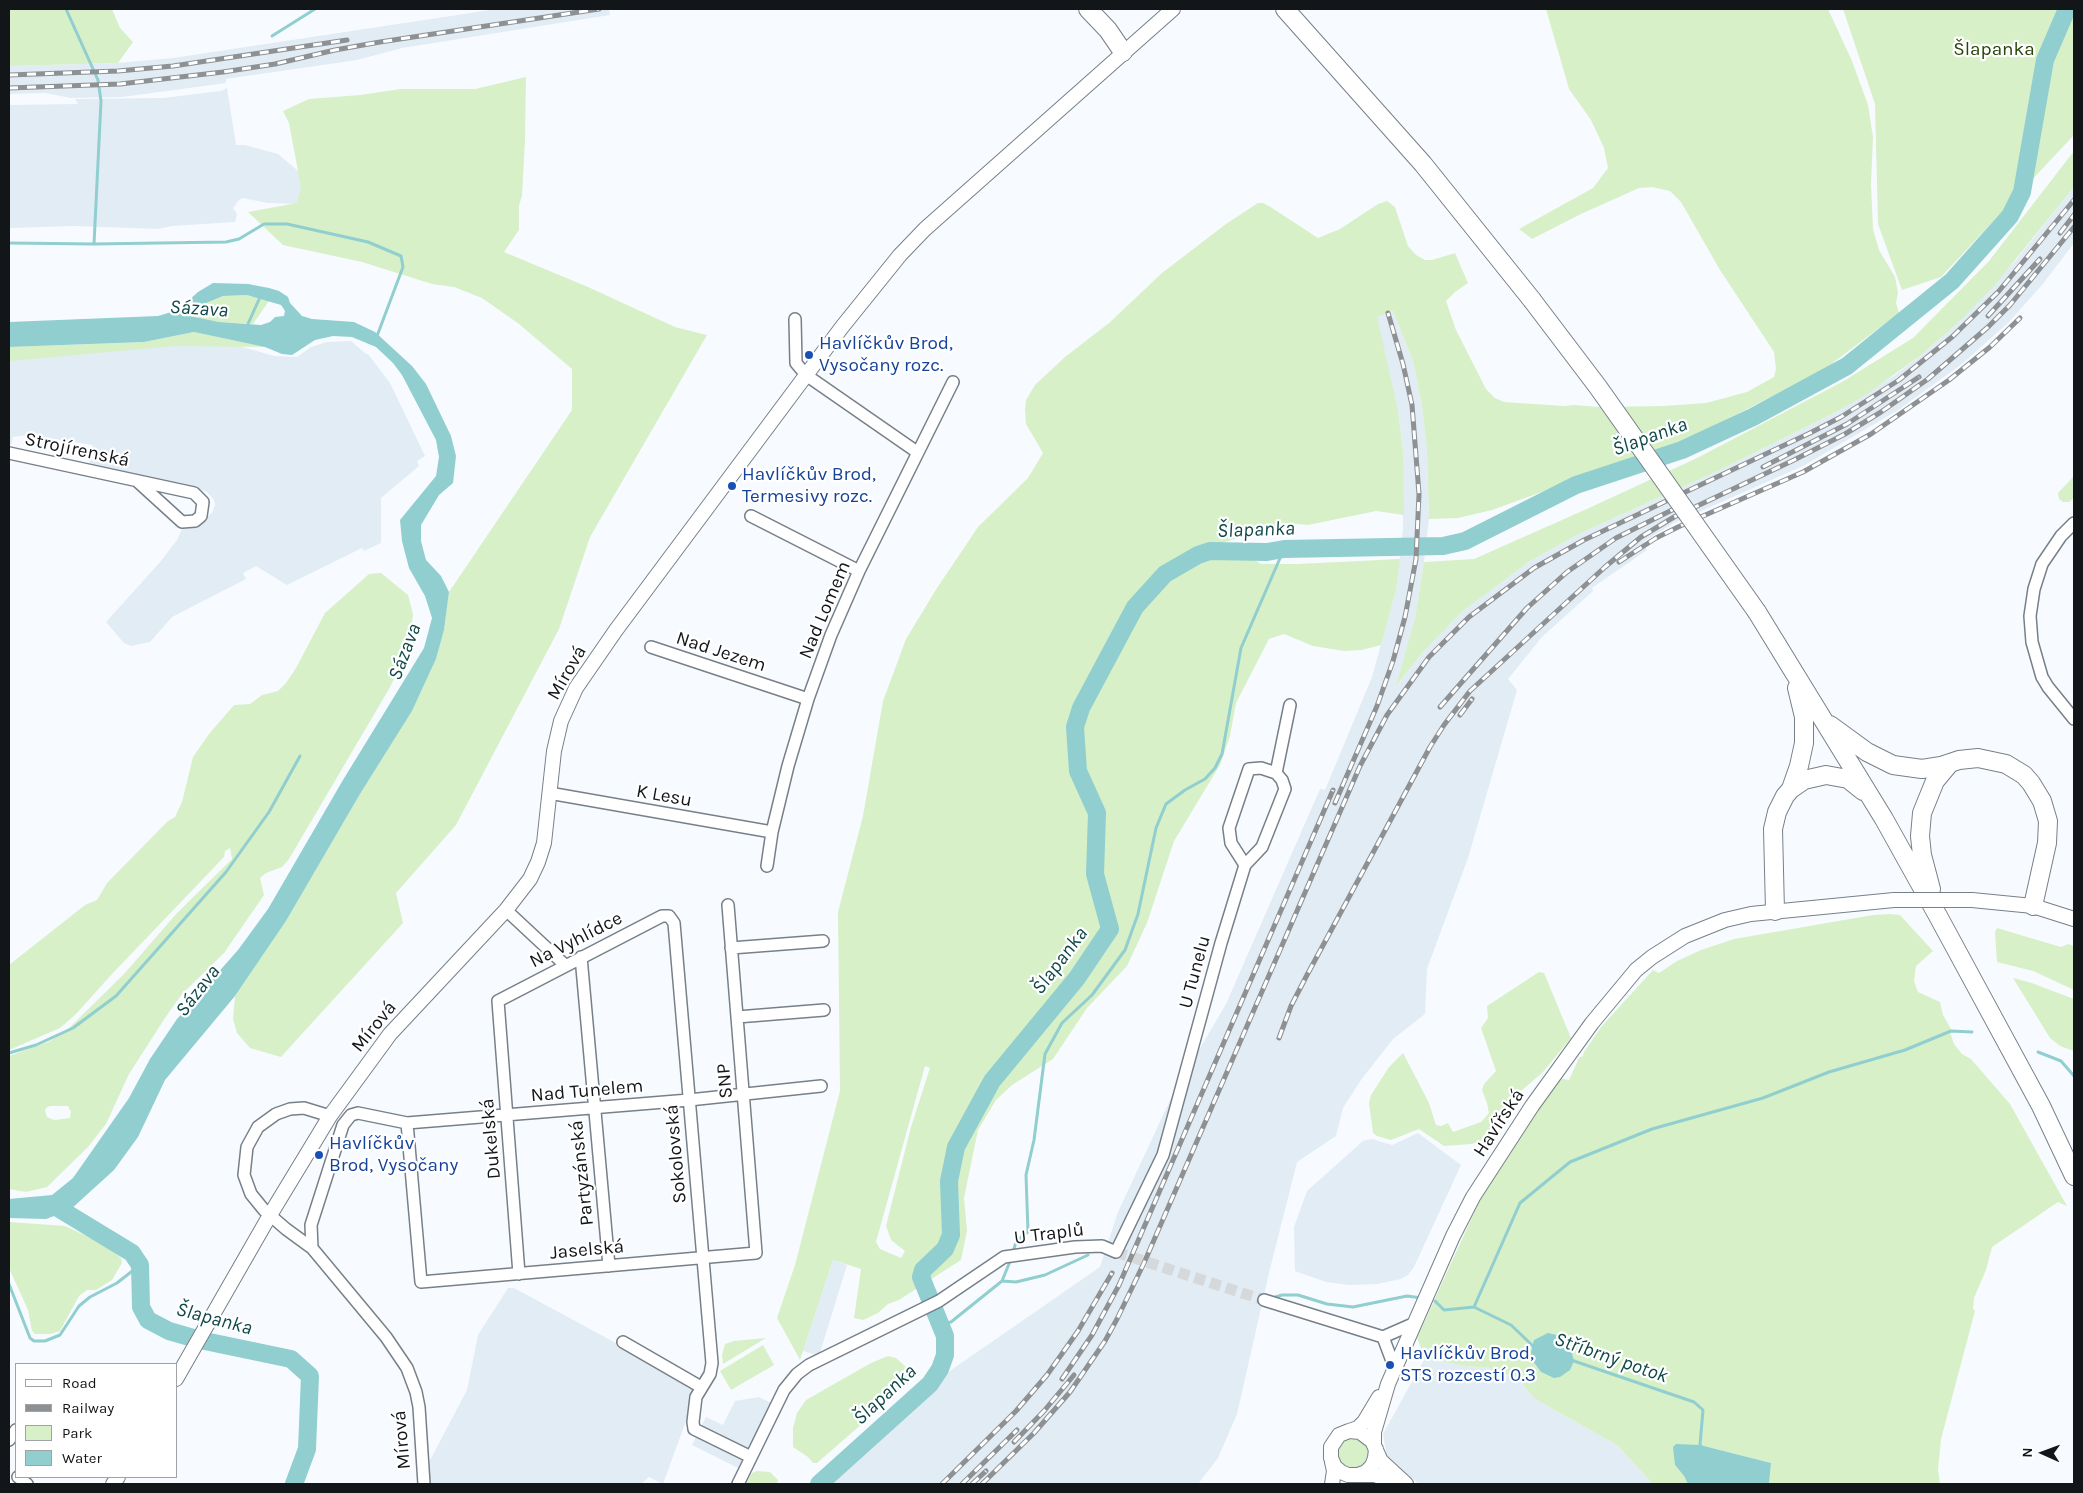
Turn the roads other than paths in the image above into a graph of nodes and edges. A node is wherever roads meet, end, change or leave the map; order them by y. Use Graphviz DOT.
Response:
graph roads {
  1 [pos="1088,9"];
  2 [pos="1173,9"];
  3 [pos="1285,9"];
  4 [pos="1123,52"];
  5 [pos="795,319"];
  6 [pos="806,375"];
  7 [pos="953,382"];
  8 [pos="917,452"];
  9 [pos="9,453"];
  10 [pos="137,481"];
  11 [pos="751,516"];
  12 [pos="2074,523"];
  13 [pos="859,571"];
  14 [pos="1757,612"];
  15 [pos="651,647"];
  16 [pos="808,699"];
  17 [pos="1290,705"];
  18 [pos="2074,719"];
  19 [pos="1823,720"];
  20 [pos="1950,763"];
  21 [pos="1276,772"];
  22 [pos="1791,789"];
  23 [pos="549,793"];
  24 [pos="1884,819"];
  25 [pos="772,832"];
  26 [pos="1245,865"];
  27 [pos="767,866"];
  28 [pos="728,905"];
  29 [pos="2033,906"];
  30 [pos="506,910"];
  31 [pos="1775,911"];
  32 [pos="670,916"];
  33 [pos="1938,916"];
  34 [pos="2074,919"];
  35 [pos="823,941"];
  36 [pos="731,948"];
  37 [pos="581,957"];
  38 [pos="565,964"];
  39 [pos="498,1000"];
  40 [pos="824,1010"];
  41 [pos="736,1018"];
  42 [pos="821,1086"];
  43 [pos="744,1094"];
  44 [pos="689,1100"];
  45 [pos="593,1108"];
  46 [pos="506,1115"];
  47 [pos="330,1116"];
  48 [pos="407,1123"];
  49 [pos="2074,1176"];
  50 [pos="270,1215"];
  51 [pos="312,1248"];
  52 [pos="1116,1252"];
  53 [pos="756,1253"];
  54 [pos="704,1258"];
  55 [pos="609,1266"];
  56 [pos="519,1274"];
  57 [pos="1264,1300"];
  58 [pos="1414,1323"];
  59 [pos="1383,1337"];
  60 [pos="623,1342"];
  61 [pos="1395,1369"];
  62 [pos="178,1376"];
  63 [pos="1388,1384"];
  64 [pos="700,1388"];
  65 [pos="1350,1431"];
  66 [pos="1375,1447"];
  67 [pos="751,1457"];
  68 [pos="1332,1462"];
  69 [pos="1359,1475"];
  70 [pos="424,1484"];
  71 [pos="738,1484"];
  72 [pos="1332,1484"];
  73 [pos="1346,1484"];
  74 [pos="1397,1484"];
  75 [pos="1406,1484"];
  1 -- 4 [label="main road"];
  2 -- 4 [label="street, Mírová"];
  3 -- 14 [label="main road, bridge"];
  4 -- 6 [label="street, Mírová"];
  5 -- 6 [label="street"];
  6 -- 8 [label="street"];
  6 -- 23 [label="street, Mírová"];
  7 -- 8 [label="street, Nad Lomem"];
  8 -- 13 [label="street, Nad Lomem"];
  9 -- 10 [label="street, Strojírenská"];
  10 -- 10 [label="street, Strojírenská"];
  11 -- 13 [label="street"];
  12 -- 18 [label="street"];
  13 -- 16 [label="street, Nad Lomem"];
  14 -- 19 [label="main road"];
  14 -- 22 [label="main road"];
  15 -- 16 [label="street, Nad Jezem"];
  16 -- 25 [label="street, Nad Lomem"];
  17 -- 21 [label="street, U Tunelu"];
  19 -- 20 [label="main road"];
  19 -- 24 [label="main road"];
  20 -- 29 [label="main road"];
  20 -- 33 [label="main road"];
  21 -- 26 [label="street, U Tunelu"];
  21 -- 26 [label="street"];
  22 -- 24 [label="main road"];
  22 -- 31 [label="main road"];
  23 -- 25 [label="street, K Lesu"];
  23 -- 30 [label="street, Mírová"];
  24 -- 33 [label="main road"];
  25 -- 27 [label="street, Nad Lomem"];
  26 -- 52 [label="street, U Tunelu"];
  28 -- 36 [label="street, SNP"];
  29 -- 31 [label="street, Havířská, bridge"];
  29 -- 34 [label="street, Havířská"];
  30 -- 38 [label="street"];
  30 -- 47 [label="street, Mírová"];
  31 -- 58 [label="street, Havířská"];
  32 -- 37 [label="street, Na Vyhlídce"];
  32 -- 44 [label="street, Sokolovská"];
  33 -- 49 [label="main road"];
  35 -- 36 [label="street"];
  36 -- 41 [label="street, SNP"];
  37 -- 38 [label="street, Na Vyhlídce"];
  37 -- 45 [label="street, Partyzánská"];
  38 -- 39 [label="street, Na Vyhlídce"];
  39 -- 46 [label="street, Dukelská"];
  40 -- 41 [label="street"];
  41 -- 43 [label="street, SNP"];
  42 -- 43 [label="street, Nad Tunelem"];
  43 -- 44 [label="street, Nad Tunelem"];
  43 -- 53 [label="street, SNP"];
  44 -- 45 [label="street, Nad Tunelem"];
  44 -- 54 [label="street, Sokolovská"];
  45 -- 46 [label="street, Nad Tunelem"];
  45 -- 55 [label="street, Partyzánská"];
  46 -- 48 [label="street, Nad Tunelem"];
  46 -- 56 [label="street, Dukelská"];
  47 -- 50 [label="street, Mírová"];
  47 -- 50 [label="street, Mírová"];
  48 -- 51 [label="street, Nad Tunelem"];
  48 -- 56 [label="street, Jaselská"];
  50 -- 51 [label="street, Mírová"];
  50 -- 62 [label="street, Mírová"];
  51 -- 70 [label="street, Mírová"];
  52 -- 67 [label="street, U Traplů"];
  53 -- 54 [label="street, Jaselská"];
  54 -- 55 [label="street, Jaselská"];
  54 -- 64 [label="street, Sokolovská"];
  55 -- 56 [label="street, Jaselská"];
  57 -- 59 [label="street"];
  58 -- 59 [label="street"];
  58 -- 61 [label="street, Havířská"];
  59 -- 61 [label="street"];
  60 -- 64 [label="street"];
  61 -- 63 [label="street, Havířská"];
  63 -- 65 [label="street, Havířská"];
  63 -- 66 [label="street, Havířská"];
  64 -- 67 [label="street, Sokolovská"];
  65 -- 66 [label="street"];
  65 -- 68 [label="street, Havířská"];
  66 -- 69 [label="street, Havířská"];
  66 -- 75 [label="street"];
  67 -- 71 [label="street, U Traplů"];
  68 -- 69 [label="street"];
  68 -- 72 [label="street, Havířská"];
  69 -- 73 [label="street, Havířská"];
  69 -- 74 [label="street"];
}
